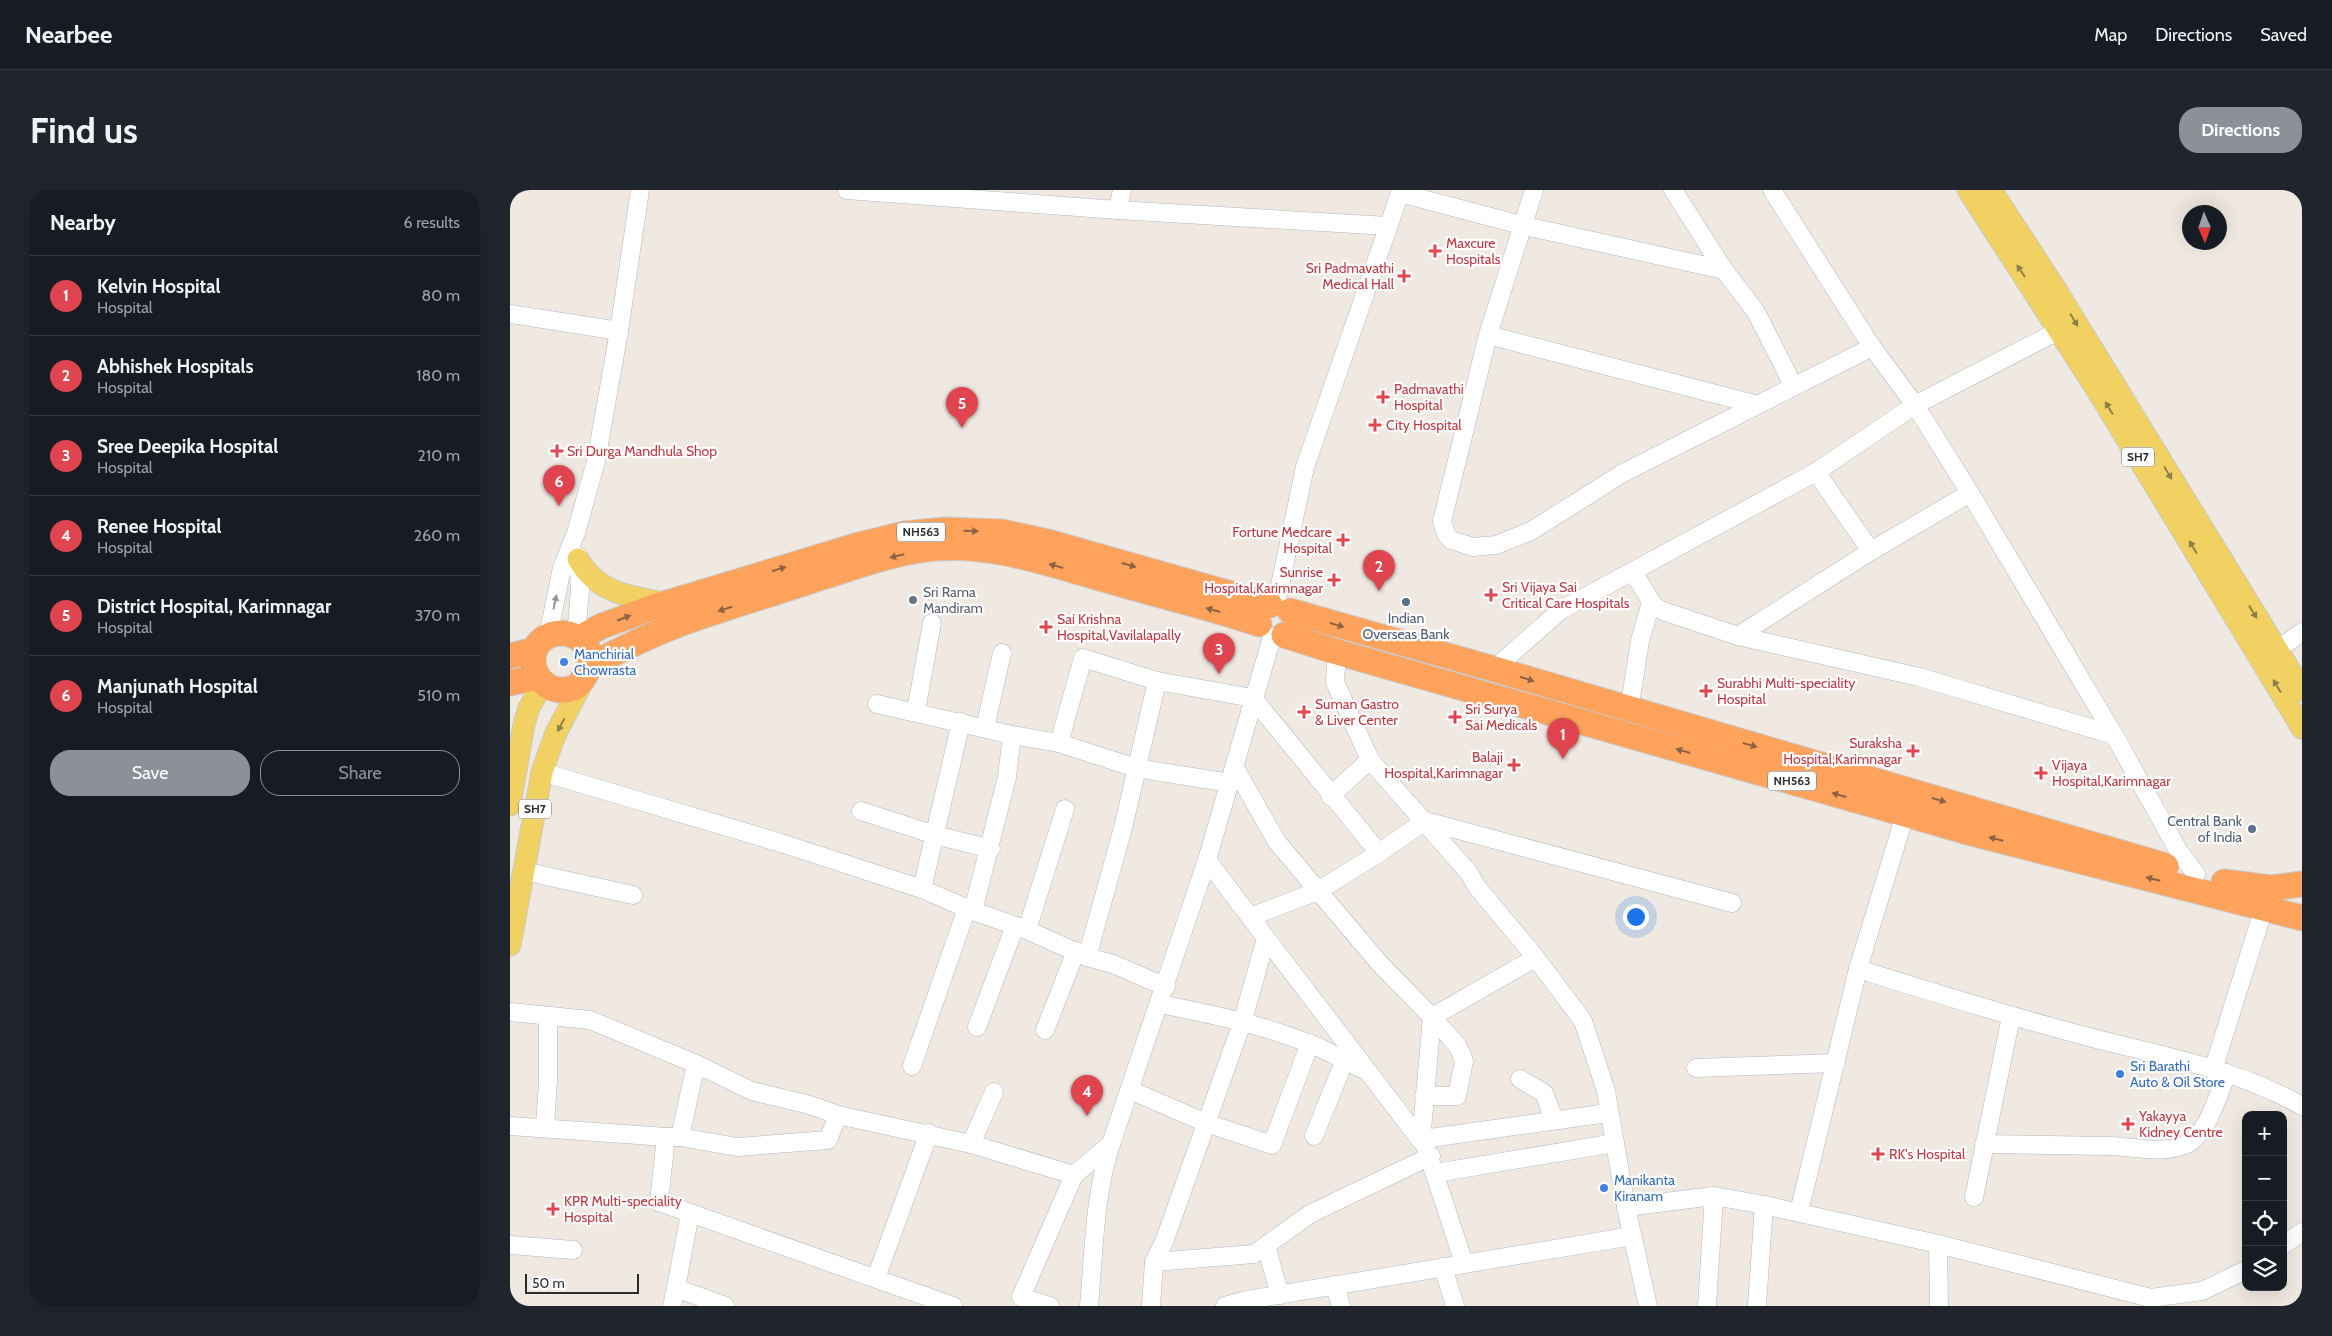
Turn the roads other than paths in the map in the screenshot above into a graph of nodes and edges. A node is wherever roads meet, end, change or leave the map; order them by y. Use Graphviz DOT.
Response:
graph roads {
  1 [pos="640,190"];
  2 [pos="847,190"];
  3 [pos="1122,190"];
  4 [pos="1534,190"];
  5 [pos="1673,190"];
  6 [pos="1772,190"];
  7 [pos="1400,191"];
  8 [pos="1977,191"];
  9 [pos="968,195"];
  10 [pos="1118,210"];
  11 [pos="1521,225"];
  12 [pos="1388,226"];
  13 [pos="1724,270"];
  14 [pos="510,314"];
  15 [pos="2060,330"];
  16 [pos="619,331"];
  17 [pos="1488,335"];
  18 [pos="1872,347"];
  19 [pos="1794,387"];
  20 [pos="1758,405"];
  21 [pos="1915,405"];
  22 [pos="1816,472"];
  23 [pos="1970,493"];
  24 [pos="576,533"];
  25 [pos="1871,551"];
  26 [pos="578,559"];
  27 [pos="1633,572"];
  28 [pos="1651,602"];
  29 [pos="665,603"];
  30 [pos="1275,619"];
  31 [pos="932,623"];
  32 [pos="2302,632"];
  33 [pos="1738,636"];
  34 [pos="577,637"];
  35 [pos="542,643"];
  36 [pos="2277,650"];
  37 [pos="1337,652"];
  38 [pos="1002,653"];
  39 [pos="510,656"];
  40 [pos="1494,669"];
  41 [pos="587,674"];
  42 [pos="540,680"];
  43 [pos="1157,681"];
  44 [pos="510,683"];
  45 [pos="2302,690"];
  46 [pos="1253,698"];
  47 [pos="877,704"];
  48 [pos="1629,710"];
  49 [pos="916,711"];
  50 [pos="960,722"];
  51 [pos="985,728"];
  52 [pos="2302,728"];
  53 [pos="1012,735"];
  54 [pos="2114,735"];
  55 [pos="1059,743"];
  56 [pos="1370,760"];
  57 [pos="1136,768"];
  58 [pos="542,772"];
  59 [pos="1232,775"];
  60 [pos="1330,796"];
  61 [pos="1909,803"];
  62 [pos="510,805"];
  63 [pos="1065,810"];
  64 [pos="861,811"];
  65 [pos="1425,821"];
  66 [pos="935,835"];
  67 [pos="991,849"];
  68 [pos="1379,853"];
  69 [pos="1207,860"];
  70 [pos="523,871"];
  71 [pos="2196,874"];
  72 [pos="2302,884"];
  73 [pos="922,889"];
  74 [pos="1318,891"];
  75 [pos="633,895"];
  76 [pos="1732,903"];
  77 [pos="2264,908"];
  78 [pos="970,909"];
  79 [pos="1250,917"];
  80 [pos="2302,918"];
  81 [pos="1021,928"];
  82 [pos="1266,938"];
  83 [pos="510,944"];
  84 [pos="1081,954"];
  85 [pos="1535,958"];
  86 [pos="1858,970"];
  87 [pos="1166,987"];
  88 [pos="1160,1004"];
  89 [pos="510,1012"];
  90 [pos="548,1016"];
  91 [pos="2012,1017"];
  92 [pos="1432,1018"];
  93 [pos="1243,1020"];
  94 [pos="977,1026"];
  95 [pos="1045,1030"];
  96 [pos="1310,1043"];
  97 [pos="1344,1062"];
  98 [pos="696,1064"];
  99 [pos="1836,1064"];
  100 [pos="912,1066"];
  101 [pos="1696,1068"];
  102 [pos="1368,1071"];
  103 [pos="2220,1072"];
  104 [pos="1520,1078"];
  105 [pos="1130,1090"];
  106 [pos="994,1092"];
  107 [pos="1424,1096"];
  108 [pos="2302,1106"];
  109 [pos="1608,1112"];
  110 [pos="838,1115"];
  111 [pos="1554,1119"];
  112 [pos="1206,1123"];
  113 [pos="510,1126"];
  114 [pos="545,1127"];
  115 [pos="929,1134"];
  116 [pos="1314,1136"];
  117 [pos="673,1137"];
  118 [pos="1615,1143"];
  119 [pos="971,1144"];
  120 [pos="1111,1144"];
  121 [pos="1984,1144"];
  122 [pos="1425,1145"];
  123 [pos="1436,1173"];
  124 [pos="1074,1175"];
  125 [pos="1714,1196"];
  126 [pos="1974,1197"];
  127 [pos="1764,1205"];
  128 [pos="1626,1207"];
  129 [pos="1799,1212"];
  130 [pos="690,1213"];
  131 [pos="2302,1232"];
  132 [pos="1633,1236"];
  133 [pos="2287,1242"];
  134 [pos="1938,1244"];
  135 [pos="510,1245"];
  136 [pos="1266,1246"];
  137 [pos="573,1250"];
  138 [pos="1154,1262"];
  139 [pos="1464,1263"];
  140 [pos="1443,1267"];
  141 [pos="2242,1272"];
  142 [pos="876,1278"];
  143 [pos="1335,1286"];
  144 [pos="676,1288"];
  145 [pos="1280,1295"];
  146 [pos="1020,1301"];
  147 [pos="2151,1302"];
  148 [pos="1248,1303"];
  149 [pos="672,1306"];
  150 [pos="724,1306"];
  151 [pos="953,1306"];
  152 [pos="1050,1306"];
  153 [pos="1089,1306"];
  154 [pos="1151,1306"];
  155 [pos="1225,1306"];
  156 [pos="1341,1306"];
  157 [pos="1455,1306"];
  158 [pos="1648,1306"];
  159 [pos="1707,1306"];
  160 [pos="1757,1306"];
  161 [pos="1939,1306"];
  1 -- 16 [label="street"];
  2 -- 9 [label="street"];
  3 -- 10 [label="street"];
  4 -- 11 [label="street"];
  5 -- 13 [label="street"];
  6 -- 18 [label="street"];
  7 -- 11 [label="street"];
  7 -- 12 [label="street"];
  15 -- 8 [label="main road, SH7, one-way"];
  8 -- 36 [label="main road, SH7, one-way"];
  9 -- 10 [label="street"];
  10 -- 12 [label="street"];
  11 -- 13 [label="street"];
  11 -- 17 [label="street"];
  12 -- 30 [label="street"];
  13 -- 19 [label="street"];
  14 -- 16 [label="street"];
  15 -- 21 [label="street"];
  52 -- 15 [label="main road, SH7, one-way"];
  16 -- 24 [label="street"];
  17 -- 20 [label="street"];
  17 -- 20 [label="street"];
  18 -- 19 [label="street"];
  18 -- 21 [label="street"];
  19 -- 20 [label="street"];
  21 -- 22 [label="street"];
  21 -- 23 [label="street"];
  22 -- 25 [label="street"];
  22 -- 27 [label="street"];
  23 -- 25 [label="street"];
  23 -- 54 [label="street"];
  24 -- 26 [label="street"];
  35 -- 24 [label="street, one-way"];
  25 -- 33 [label="street"];
  26 -- 29 [label="main road"];
  26 -- 34 [label="street"];
  27 -- 28 [label="street"];
  27 -- 40 [label="street"];
  28 -- 33 [label="street"];
  28 -- 48 [label="street"];
  29 -- 30 [label="highway, NH563, one-way"];
  34 -- 29 [label="highway, NH563, one-way"];
  30 -- 37 [label="highway, NH563"];
  30 -- 40 [label="highway, NH563, one-way"];
  30 -- 41 [label="highway, NH563, one-way"];
  30 -- 46 [label="street"];
  31 -- 49 [label="street"];
  32 -- 36 [label="street"];
  33 -- 54 [label="street"];
  34 -- 35 [label="highway, NH563"];
  34 -- 41 [label="highway"];
  35 -- 39 [label="highway, NH563"];
  35 -- 42 [label="highway"];
  36 -- 45 [label="main road, SH7"];
  37 -- 56 [label="street"];
  61 -- 37 [label="highway, NH563, one-way"];
  38 -- 51 [label="street"];
  40 -- 48 [label="highway, NH563, one-way"];
  41 -- 42 [label="highway, NH563"];
  41 -- 58 [label="main road, SH7, one-way"];
  42 -- 44 [label="highway, NH563"];
  42 -- 62 [label="main road, SH7"];
  43 -- 46 [label="street"];
  43 -- 55 [label="street"];
  43 -- 57 [label="street"];
  46 -- 59 [label="street"];
  46 -- 60 [label="street"];
  47 -- 49 [label="street"];
  48 -- 61 [label="highway, NH563, one-way"];
  49 -- 50 [label="street"];
  50 -- 51 [label="street"];
  50 -- 66 [label="street"];
  51 -- 53 [label="street"];
  53 -- 55 [label="street"];
  53 -- 67 [label="street"];
  54 -- 71 [label="street"];
  55 -- 57 [label="street"];
  56 -- 60 [label="street"];
  56 -- 65 [label="street"];
  57 -- 59 [label="street"];
  57 -- 84 [label="street"];
  58 -- 70 [label="main road, SH7"];
  58 -- 73 [label="street"];
  59 -- 69 [label="street"];
  59 -- 74 [label="street"];
  60 -- 68 [label="street"];
  61 -- 71 [label="highway, NH563, one-way"];
  77 -- 61 [label="highway, NH563, one-way"];
  61 -- 86 [label="street"];
  63 -- 81 [label="street"];
  64 -- 66 [label="street"];
  65 -- 68 [label="street"];
  65 -- 76 [label="street"];
  65 -- 85 [label="street"];
  66 -- 67 [label="street"];
  66 -- 73 [label="street"];
  67 -- 78 [label="street"];
  68 -- 74 [label="street"];
  69 -- 79 [label="street"];
  69 -- 87 [label="street"];
  70 -- 75 [label="street"];
  70 -- 83 [label="main road, SH7"];
  71 -- 72 [label="highway, NH563"];
  73 -- 78 [label="street"];
  74 -- 79 [label="street"];
  74 -- 92 [label="street"];
  77 -- 80 [label="highway, NH563"];
  77 -- 103 [label="street"];
  78 -- 81 [label="street"];
  78 -- 100 [label="street"];
  79 -- 82 [label="street"];
  81 -- 84 [label="street"];
  81 -- 94 [label="street"];
  82 -- 93 [label="street"];
  82 -- 102 [label="street"];
  84 -- 87 [label="street"];
  84 -- 95 [label="street"];
  85 -- 92 [label="street"];
  85 -- 109 [label="street"];
  86 -- 91 [label="street"];
  86 -- 99 [label="street"];
  87 -- 88 [label="street"];
  88 -- 93 [label="street"];
  88 -- 105 [label="street"];
  89 -- 90 [label="street"];
  90 -- 98 [label="street"];
  90 -- 114 [label="street"];
  91 -- 103 [label="street"];
  91 -- 121 [label="street"];
  92 -- 107 [label="street"];
  92 -- 107 [label="street"];
  93 -- 96 [label="street"];
  93 -- 112 [label="street"];
  96 -- 97 [label="street"];
  96 -- 112 [label="street"];
  97 -- 102 [label="street"];
  97 -- 116 [label="street"];
  98 -- 110 [label="street"];
  98 -- 117 [label="street"];
  99 -- 101 [label="street"];
  99 -- 129 [label="street"];
  102 -- 122 [label="street"];
  103 -- 108 [label="street"];
  103 -- 121 [label="street"];
  104 -- 111 [label="street"];
  105 -- 112 [label="street"];
  105 -- 120 [label="street"];
  106 -- 119 [label="street"];
  107 -- 122 [label="street"];
  109 -- 111 [label="street"];
  109 -- 118 [label="street"];
  110 -- 115 [label="street"];
  110 -- 117 [label="street"];
  111 -- 122 [label="street"];
  112 -- 138 [label="street"];
  113 -- 114 [label="street"];
  114 -- 117 [label="street"];
  115 -- 119 [label="street"];
  115 -- 142 [label="street"];
  117 -- 130 [label="street"];
  118 -- 123 [label="street"];
  118 -- 128 [label="street"];
  119 -- 124 [label="street"];
  120 -- 124 [label="street"];
  120 -- 153 [label="street"];
  121 -- 126 [label="street"];
  122 -- 123 [label="street"];
  122 -- 136 [label="street"];
  123 -- 139 [label="street"];
  124 -- 146 [label="street"];
  125 -- 127 [label="street"];
  125 -- 128 [label="street"];
  125 -- 159 [label="street"];
  127 -- 129 [label="street"];
  127 -- 160 [label="street"];
  128 -- 132 [label="street"];
  129 -- 134 [label="street"];
  130 -- 142 [label="street"];
  130 -- 144 [label="street"];
  131 -- 133 [label="street"];
  132 -- 139 [label="street"];
  132 -- 158 [label="street"];
  134 -- 147 [label="street"];
  134 -- 161 [label="street"];
  135 -- 137 [label="street"];
  136 -- 138 [label="street"];
  136 -- 145 [label="street"];
  138 -- 154 [label="street"];
  139 -- 140 [label="street"];
  140 -- 143 [label="street"];
  140 -- 157 [label="street"];
  141 -- 147 [label="street"];
  142 -- 151 [label="street"];
  143 -- 145 [label="street"];
  143 -- 156 [label="street"];
  144 -- 149 [label="street"];
  144 -- 150 [label="street"];
  145 -- 148 [label="street"];
  146 -- 152 [label="street"];
  148 -- 155 [label="street"];
}
